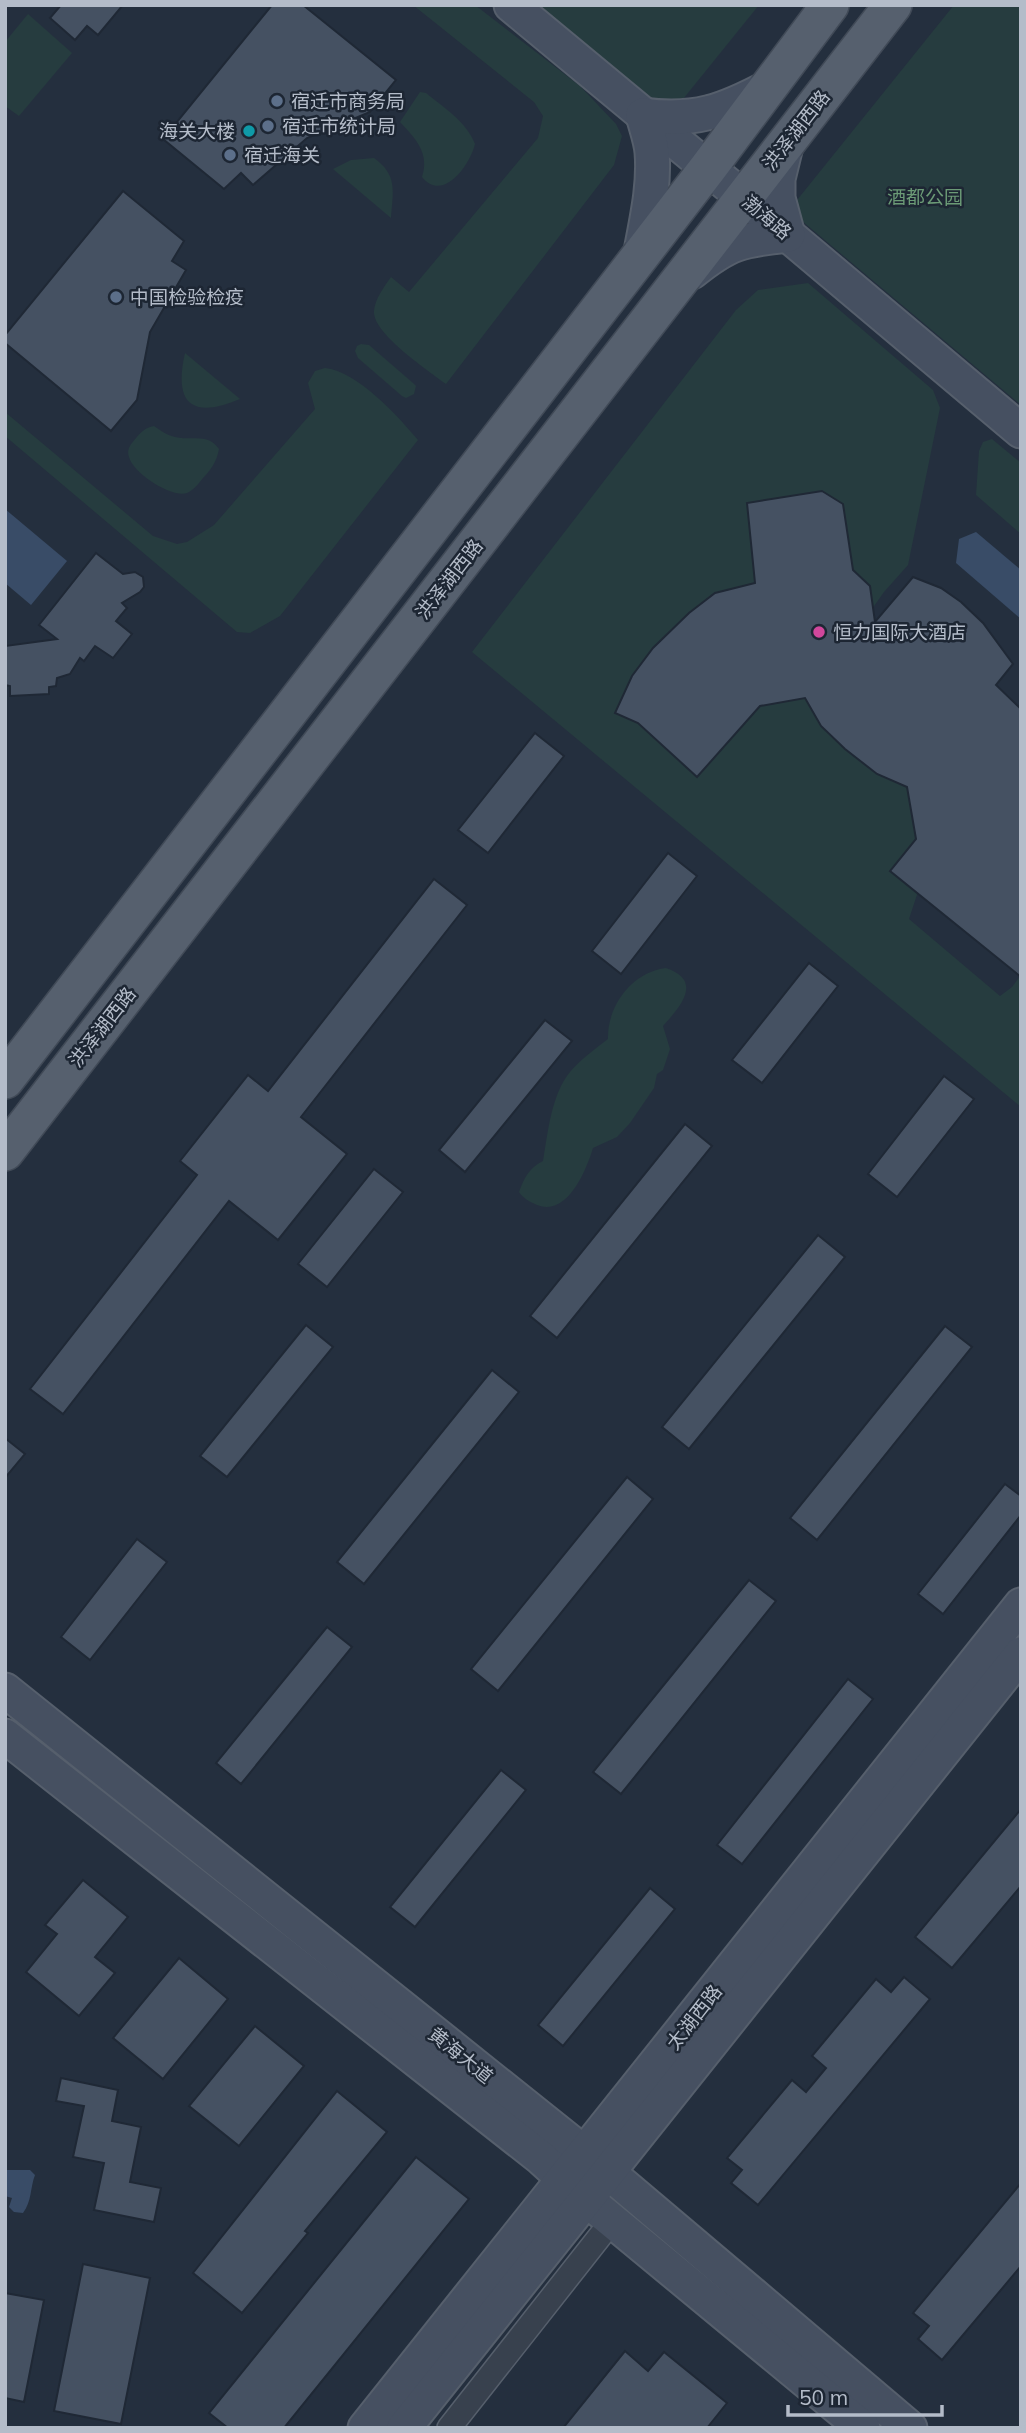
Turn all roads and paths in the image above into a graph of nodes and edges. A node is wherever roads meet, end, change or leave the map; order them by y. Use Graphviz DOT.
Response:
graph roads {
  1 [pos="511,5"];
  2 [pos="830,5"];
  3 [pos="893,5"];
  4 [pos="919,5"];
  5 [pos="769,87"];
  6 [pos="827,90"];
  7 [pos="643,115"];
  8 [pos="787,142"];
  9 [pos="708,168"];
  10 [pos="744,198"];
  11 [pos="788,234"];
  12 [pos="640,257"];
  13 [pos="676,285"];
  14 [pos="1021,431"];
  15 [pos="5,1080"];
  16 [pos="5,1152"];
  17 [pos="1021,1605"];
  18 [pos="1021,1654"];
  19 [pos="5,1690"];
  20 [pos="5,1736"];
  21 [pos="597,2163"];
  22 [pos="587,2200"];
  23 [pos="365,2428"];
  24 [pos="404,2428"];
  25 [pos="449,2428"];
  26 [pos="863,2428"];
  27 [pos="910,2428"];
  1 -- 7 [label="street, 渤海路"];
  2 -- 5 [label="main road"];
  3 -- 6 [label="main road, 洪泽湖西路"];
  4 -- 6 [label="main road"];
  5 -- 7 [label="street"];
  5 -- 9 [label="main road"];
  6 -- 8 [label="main road, 洪泽湖西路"];
  7 -- 9 [label="street, 渤海路"];
  7 -- 12 [label="street"];
  8 -- 10 [label="main road, 洪泽湖西路"];
  8 -- 11 [label="street"];
  9 -- 10 [label="street, 渤海路"];
  9 -- 12 [label="main road"];
  10 -- 11 [label="street, 渤海路"];
  10 -- 13 [label="main road, 洪泽湖西路"];
  11 -- 13 [label="street"];
  11 -- 14 [label="street, 渤海路"];
  12 -- 15 [label="main road"];
  13 -- 16 [label="main road, 洪泽湖西路"];
  17 -- 21 [label="street, 太湖西路"];
  18 -- 21 [label="street, 太湖西路"];
  19 -- 21 [label="street, 黄海大道"];
  20 -- 22 [label="street, 黄海大道"];
  21 -- 22 [label="street, 太湖西路"];
  21 -- 27 [label="street, 黄海大道"];
  22 -- 23 [label="street, 太湖西路"];
  22 -- 24 [label="street, 太湖西路"];
  22 -- 25 [label="street"];
  22 -- 26 [label="street, 黄海大道"];
}
